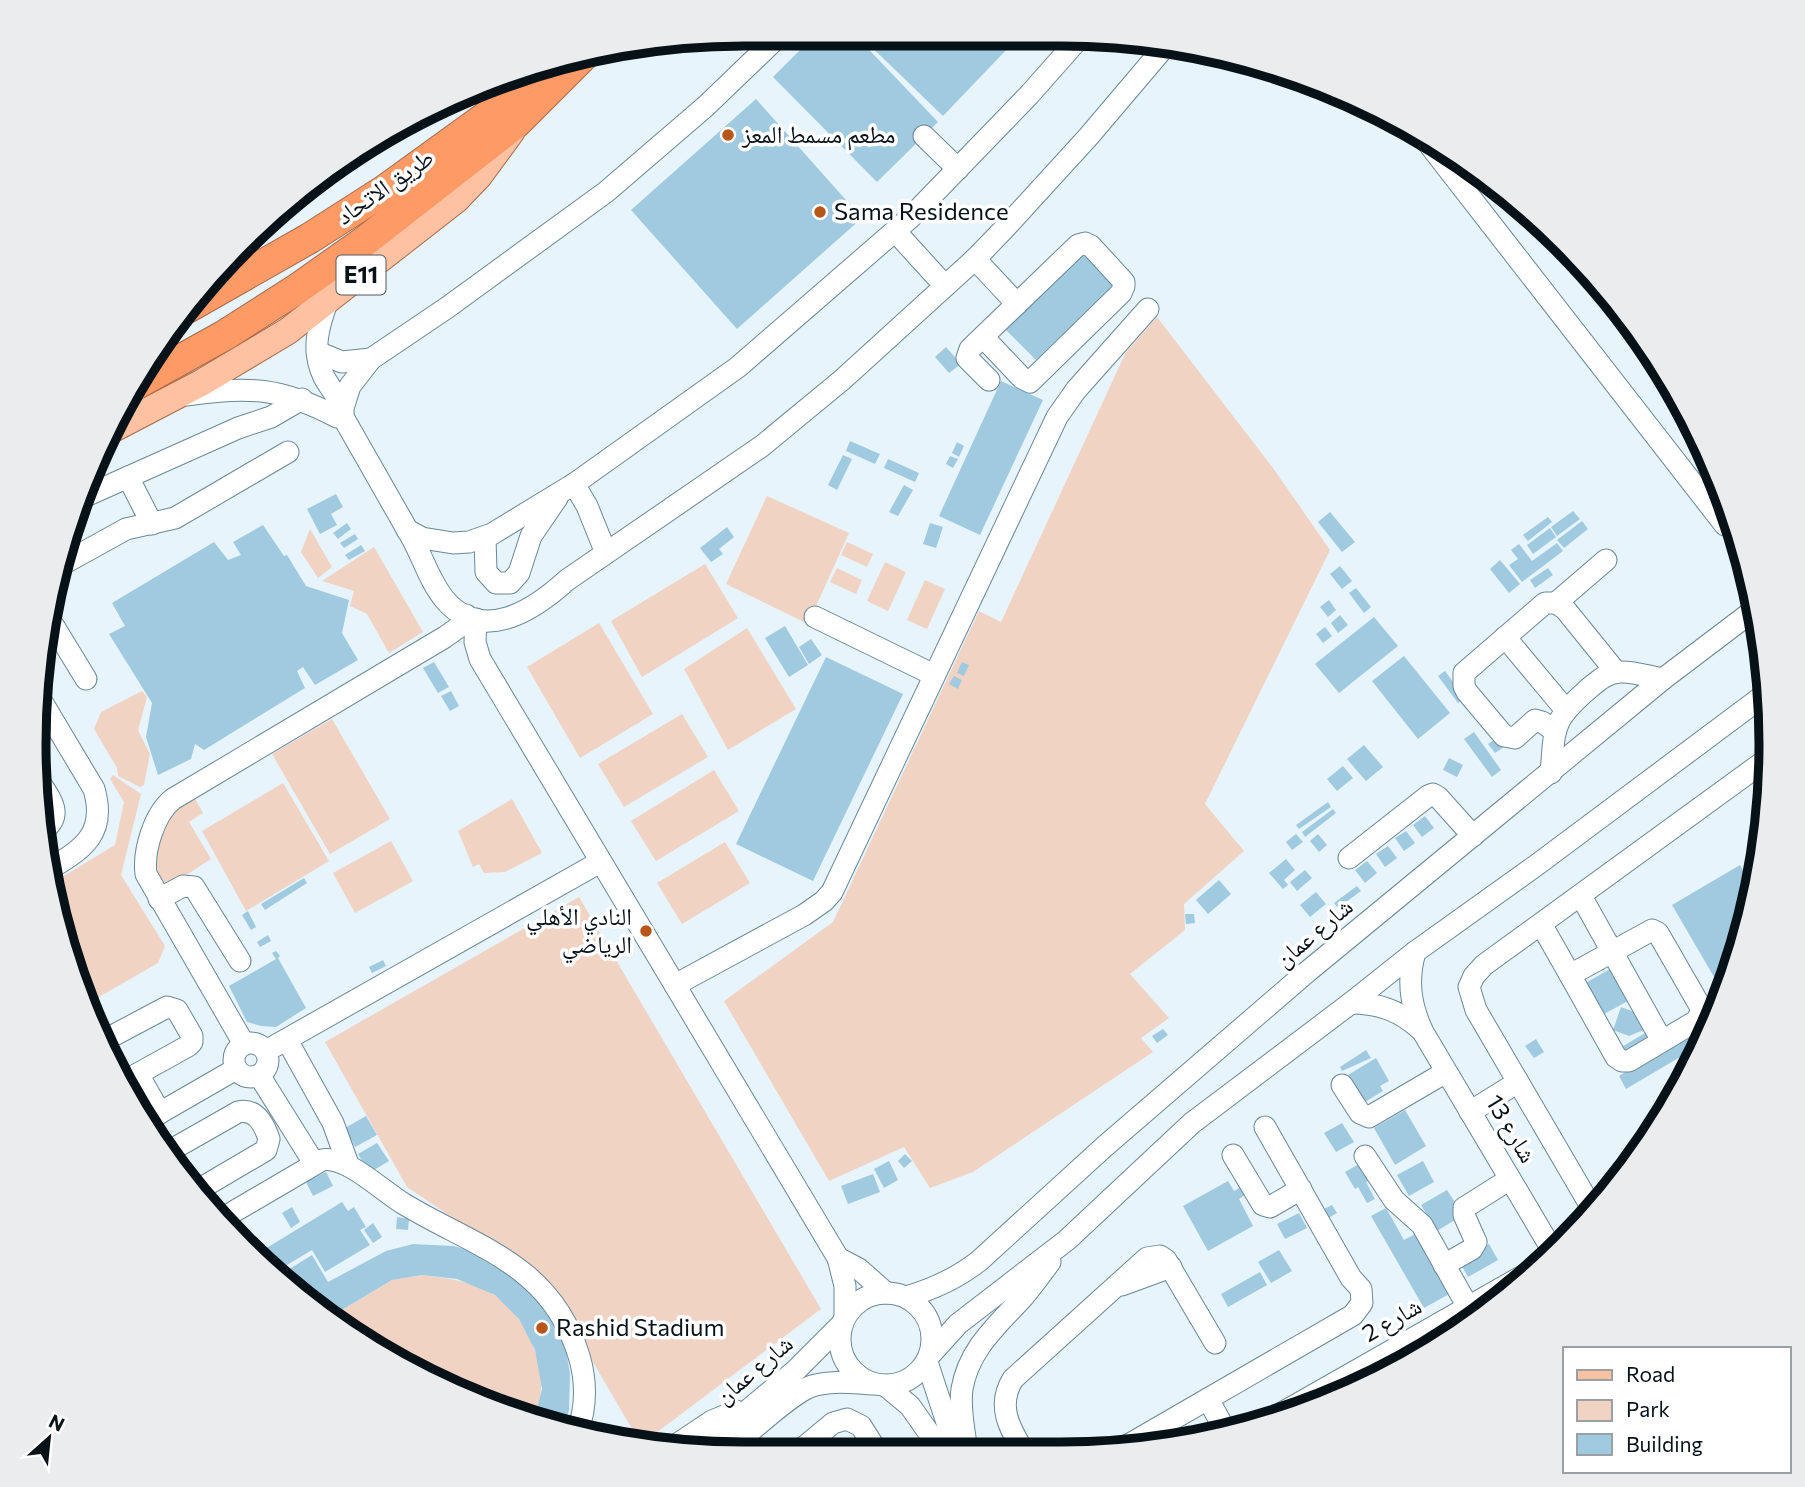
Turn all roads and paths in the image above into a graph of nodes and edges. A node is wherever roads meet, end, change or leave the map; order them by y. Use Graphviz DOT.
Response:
graph roads {
  1 [pos="768,46"];
  2 [pos="1072,46"];
  3 [pos="1160,52"];
  4 [pos="572,67"];
  5 [pos="543,75"];
  6 [pos="516,123"];
  7 [pos="924,136"];
  8 [pos="1439,157"];
  9 [pos="958,169"];
  10 [pos="895,232"];
  11 [pos="975,259"];
  12 [pos="945,286"];
  13 [pos="209,296"];
  14 [pos="328,300"];
  15 [pos="1017,304"];
  16 [pos="1148,309"];
  17 [pos="983,337"];
  18 [pos="317,352"];
  19 [pos="371,359"];
  20 [pos="150,377"];
  21 [pos="989,380"];
  22 [pos="243,389"];
  23 [pos="179,396"];
  24 [pos="302,399"];
  25 [pos="343,413"];
  26 [pos="123,424"];
  27 [pos="238,428"];
  28 [pos="288,453"];
  29 [pos="128,477"];
  30 [pos="567,488"];
  31 [pos="93,493"];
  32 [pos="1722,520"];
  33 [pos="152,524"];
  34 [pos="485,537"];
  35 [pos="412,539"];
  36 [pos="614,548"];
  37 [pos="70,560"];
  38 [pos="1606,560"];
  39 [pos="567,580"];
  40 [pos="1556,603"];
  41 [pos="1747,615"];
  42 [pos="471,617"];
  43 [pos="815,617"];
  44 [pos="55,628"];
  45 [pos="1505,637"];
  46 [pos="1616,673"];
  47 [pos="934,675"];
  48 [pos="86,679"];
  49 [pos="1663,679"];
  50 [pos="1758,700"];
  51 [pos="1565,709"];
  52 [pos="47,710"];
  53 [pos="1555,731"];
  54 [pos="1551,773"];
  55 [pos="1758,774"];
  56 [pos="47,794"];
  57 [pos="50,825"];
  58 [pos="1473,836"];
  59 [pos="1349,858"];
  60 [pos="600,862"];
  61 [pos="56,865"];
  62 [pos="1581,895"];
  63 [pos="159,900"];
  64 [pos="1541,924"];
  65 [pos="1612,951"];
  66 [pos="1415,952"];
  67 [pos="240,961"];
  68 [pos="1570,975"];
  69 [pos="675,985"];
  70 [pos="1352,1003"];
  71 [pos="1423,1032"];
  72 [pos="110,1037"];
  73 [pos="287,1040"];
  74 [pos="1662,1041"];
  75 [pos="244,1044"];
  76 [pos="266,1051"];
  77 [pos="236,1069"];
  78 [pos="1446,1072"];
  79 [pos="259,1075"];
  80 [pos="131,1077"];
  81 [pos="1518,1082"];
  82 [pos="1342,1085"];
  83 [pos="1470,1112"];
  84 [pos="154,1117"];
  85 [pos="1265,1127"];
  86 [pos="175,1148"];
  87 [pos="1233,1154"];
  88 [pos="1365,1156"];
  89 [pos="314,1163"];
  90 [pos="348,1164"];
  91 [pos="1510,1179"];
  92 [pos="205,1186"];
  93 [pos="1301,1189"];
  94 [pos="1588,1201"];
  95 [pos="229,1214"];
  96 [pos="1067,1240"];
  97 [pos="1548,1243"];
  98 [pos="838,1258"];
  99 [pos="1444,1265"];
  100 [pos="896,1295"];
  101 [pos="1487,1296"];
  102 [pos="1468,1307"];
  103 [pos="843,1320"];
  104 [pos="1215,1343"];
  105 [pos="928,1359"];
  106 [pos="880,1385"];
  107 [pos="1320,1391"];
  108 [pos="1208,1399"];
  109 [pos="748,1408"];
  110 [pos="581,1422"];
  111 [pos="1221,1423"];
  112 [pos="1142,1437"];
  113 [pos="685,1439"];
  114 [pos="711,1441"];
  115 [pos="739,1442"];
  116 [pos="810,1442"];
  117 [pos="871,1442"];
  118 [pos="935,1442"];
  119 [pos="954,1442"];
  120 [pos="966,1442"];
  121 [pos="1018,1442"];
  1 -- 19 [label="street"];
  2 -- 9 [label="street"];
  3 -- 11 [label="street"];
  4 -- 6 [label="highway"];
  5 -- 13 [label="highway, طريق الاتحاد / E11"];
  6 -- 14 [label="main road, E11"];
  6 -- 20 [label="highway"];
  7 -- 9 [label="street"];
  8 -- 32 [label="street"];
  9 -- 10 [label="street"];
  10 -- 12 [label="street"];
  10 -- 30 [label="street"];
  11 -- 12 [label="street"];
  11 -- 15 [label="street"];
  12 -- 36 [label="street"];
  14 -- 18 [label="street"];
  14 -- 23 [label="main road, E11"];
  15 -- 17 [label="street"];
  15 -- 17 [label="street"];
  16 -- 47 [label="street"];
  17 -- 21 [label="street"];
  18 -- 19 [label="street"];
  18 -- 25 [label="street"];
  19 -- 25 [label="street"];
  22 -- 23 [label="street"];
  22 -- 24 [label="street"];
  22 -- 27 [label="street"];
  23 -- 26 [label="main road, E11"];
  24 -- 25 [label="street"];
  24 -- 27 [label="street"];
  25 -- 35 [label="street"];
  27 -- 29 [label="street"];
  28 -- 33 [label="street"];
  29 -- 31 [label="street"];
  29 -- 33 [label="street"];
  30 -- 34 [label="street"];
  30 -- 34 [label="street"];
  30 -- 36 [label="street"];
  33 -- 37 [label="street"];
  34 -- 35 [label="street"];
  35 -- 39 [label="street"];
  35 -- 42 [label="street"];
  36 -- 39 [label="street"];
  38 -- 40 [label="street"];
  39 -- 42 [label="street"];
  40 -- 45 [label="street"];
  40 -- 46 [label="street"];
  41 -- 49 [label="street, شارع عمان"];
  42 -- 60 [label="street"];
  42 -- 63 [label="street"];
  43 -- 47 [label="street"];
  44 -- 48 [label="street"];
  45 -- 51 [label="street"];
  45 -- 53 [label="street"];
  46 -- 49 [label="street"];
  46 -- 51 [label="street"];
  47 -- 69 [label="street"];
  49 -- 54 [label="street, شارع عمان"];
  50 -- 66 [label="street"];
  51 -- 53 [label="street"];
  52 -- 61 [label="street"];
  53 -- 54 [label="street"];
  54 -- 58 [label="street, شارع عمان"];
  55 -- 62 [label="street"];
  56 -- 57 [label="street"];
  58 -- 59 [label="street"];
  58 -- 100 [label="street, شارع عمان"];
  60 -- 69 [label="street"];
  60 -- 73 [label="street"];
  62 -- 64 [label="street"];
  62 -- 65 [label="street"];
  63 -- 67 [label="street"];
  63 -- 75 [label="street"];
  64 -- 68 [label="street"];
  64 -- 81 [label="street"];
  65 -- 68 [label="street"];
  65 -- 74 [label="street"];
  65 -- 74 [label="street"];
  66 -- 70 [label="street"];
  66 -- 71 [label="street, شارع 13"];
  68 -- 74 [label="street"];
  69 -- 98 [label="street"];
  70 -- 71 [label="street, شارع 13"];
  70 -- 96 [label="street"];
  71 -- 78 [label="street, شارع 13"];
  72 -- 80 [label="street"];
  73 -- 76 [label="street"];
  73 -- 90 [label="street"];
  75 -- 76 [label="street"];
  75 -- 77 [label="street"];
  76 -- 79 [label="street"];
  77 -- 79 [label="street"];
  77 -- 84 [label="street"];
  78 -- 82 [label="street"];
  78 -- 83 [label="street, شارع 13"];
  79 -- 89 [label="street"];
  81 -- 83 [label="street"];
  81 -- 94 [label="street"];
  83 -- 91 [label="street, شارع 13"];
  85 -- 93 [label="street"];
  86 -- 92 [label="street"];
  87 -- 93 [label="street"];
  88 -- 99 [label="street"];
  89 -- 90 [label="street"];
  89 -- 95 [label="street"];
  90 -- 110 [label="street"];
  91 -- 97 [label="street, شارع 13"];
  91 -- 99 [label="street"];
  93 -- 108 [label="street"];
  96 -- 105 [label="street"];
  96 -- 120 [label="street"];
  98 -- 100 [label="street"];
  98 -- 103 [label="street"];
  99 -- 102 [label="street"];
  100 -- 103 [label="street"];
  100 -- 105 [label="street"];
  101 -- 102 [label="street, شارع 2"];
  102 -- 107 [label="street, شارع 2"];
  103 -- 106 [label="street"];
  103 -- 109 [label="street, شارع عمان"];
  104 -- 121 [label="street"];
  105 -- 106 [label="street"];
  105 -- 119 [label="street"];
  106 -- 115 [label="street, شارع عمان"];
  106 -- 118 [label="street"];
  108 -- 111 [label="street"];
  108 -- 112 [label="street"];
  109 -- 113 [label="street"];
  109 -- 114 [label="street, شارع عمان"];
  116 -- 117 [label="street"];
}
